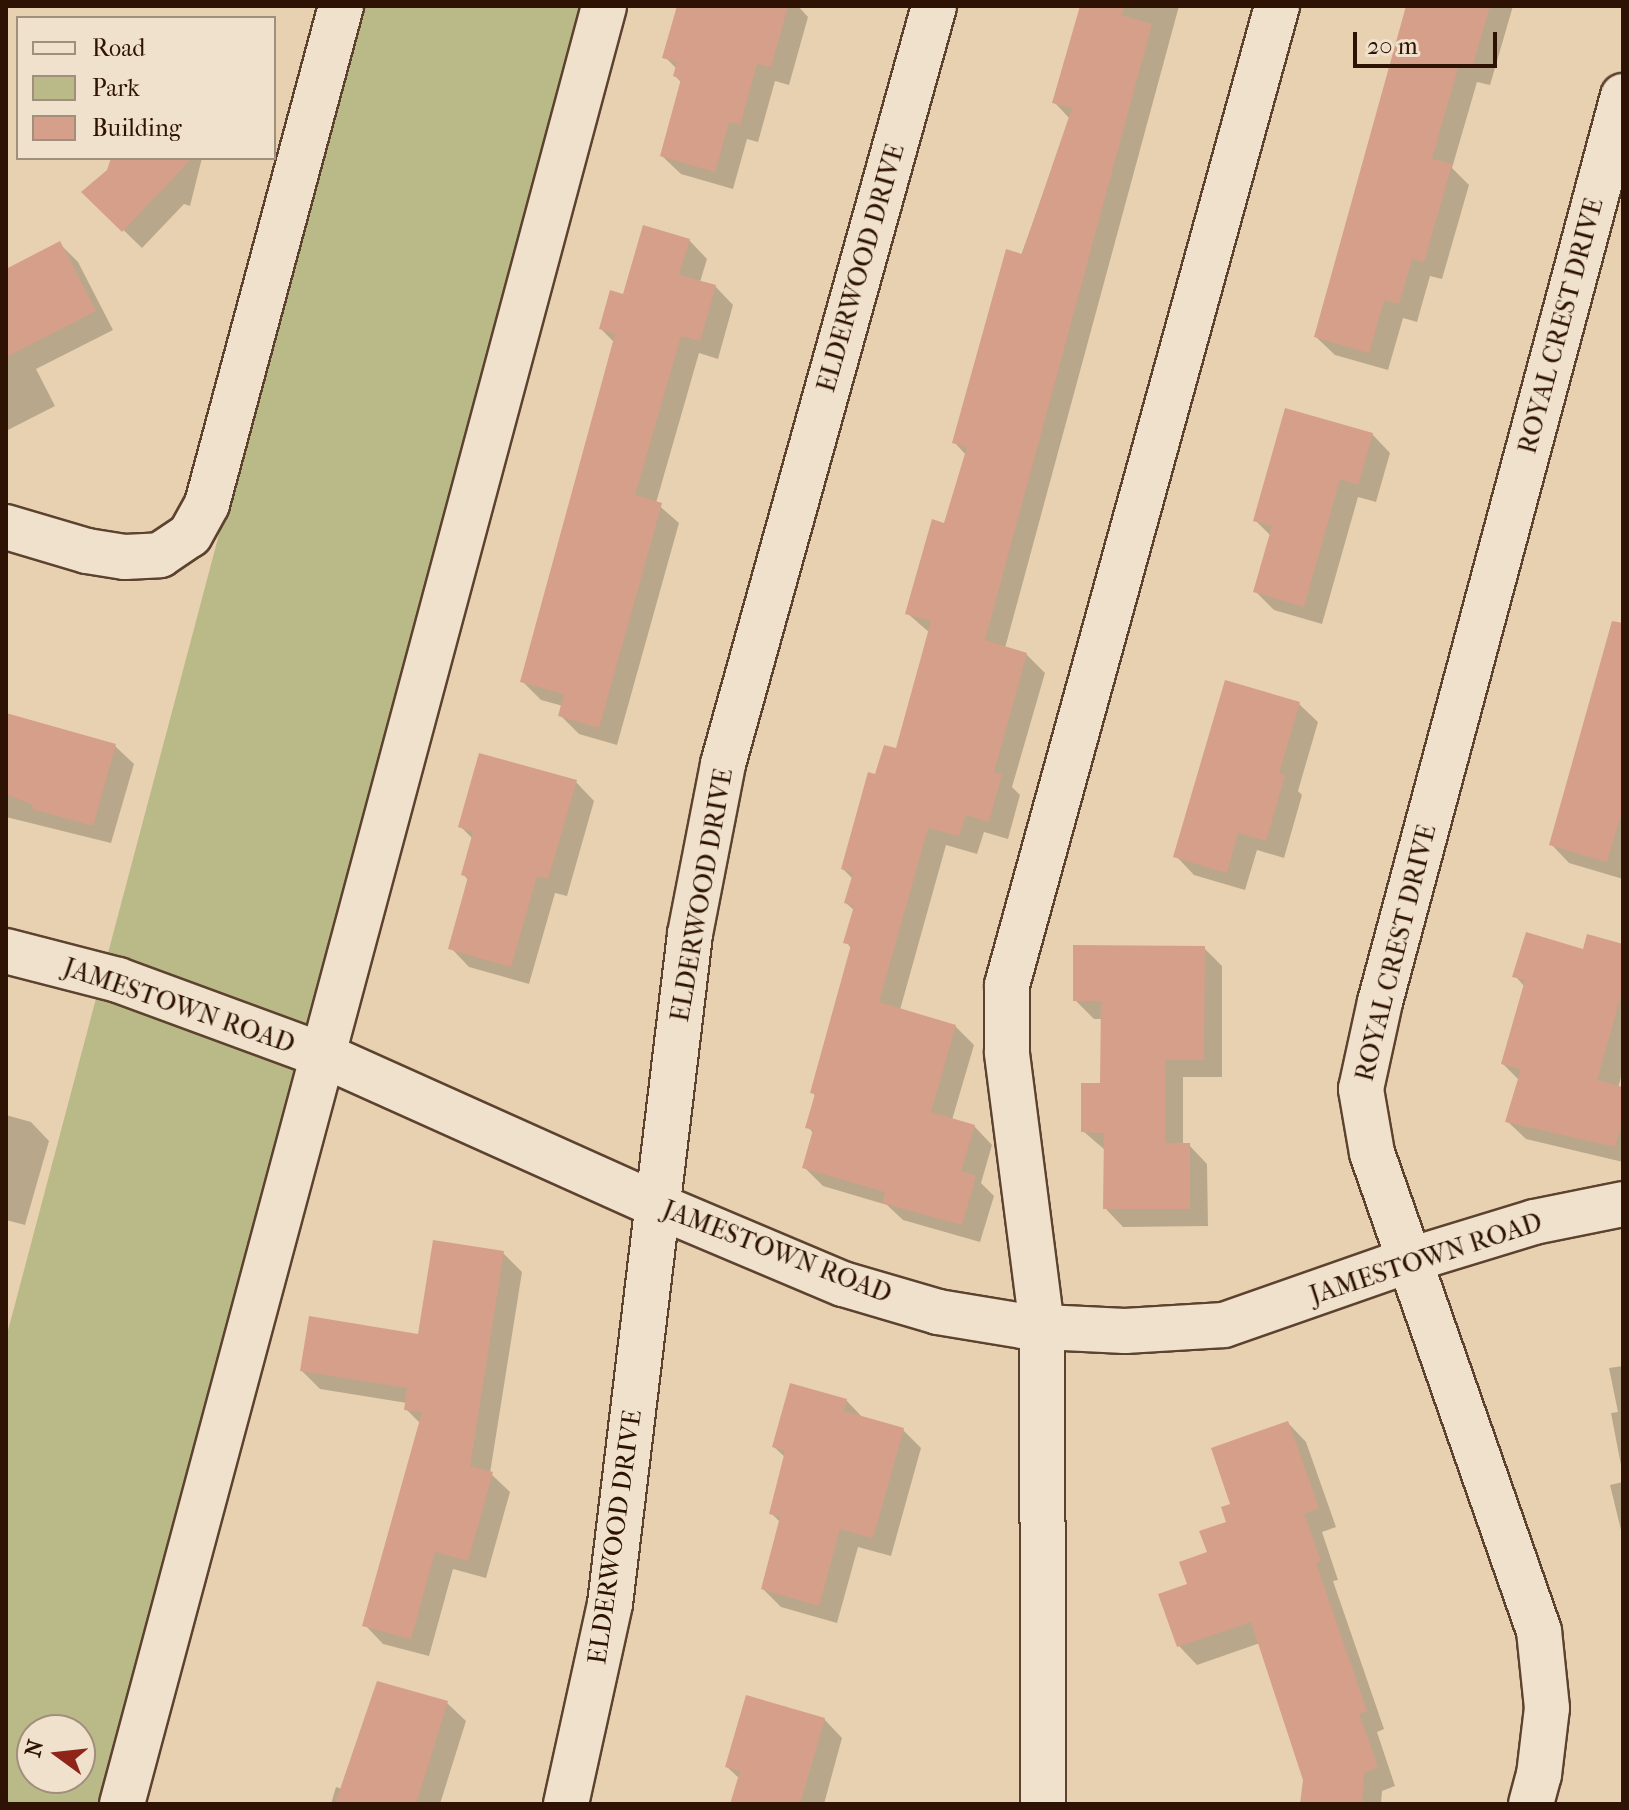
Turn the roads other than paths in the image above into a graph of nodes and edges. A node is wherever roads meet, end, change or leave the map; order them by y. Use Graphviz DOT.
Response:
graph roads {
  1 [pos="341,6"];
  2 [pos="604,6"];
  3 [pos="934,6"];
  4 [pos="1277,6"];
  5 [pos="1623,96"];
  6 [pos="6,527"];
  7 [pos="6,951"];
  8 [pos="325,1056"];
  9 [pos="1623,1204"];
  10 [pos="658,1206"];
  11 [pos="1410,1260"];
  12 [pos="1042,1327"];
  13 [pos="122,1804"];
  14 [pos="566,1804"];
  15 [pos="1043,1804"];
  16 [pos="1531,1804"];
  1 -- 6 [label="street"];
  2 -- 8 [label="street"];
  3 -- 10 [label="street, ELDERWOOD DRIVE"];
  4 -- 12 [label="street"];
  5 -- 11 [label="street, ROYAL CREST DRIVE"];
  7 -- 8 [label="street, JAMESTOWN ROAD"];
  8 -- 10 [label="street, JAMESTOWN ROAD"];
  8 -- 13 [label="street"];
  9 -- 11 [label="street, JAMESTOWN ROAD"];
  10 -- 12 [label="street, JAMESTOWN ROAD"];
  10 -- 14 [label="street, ELDERWOOD DRIVE"];
  11 -- 12 [label="street, JAMESTOWN ROAD"];
  11 -- 16 [label="street, ROYAL CREST DRIVE"];
  12 -- 15 [label="street"];
}
